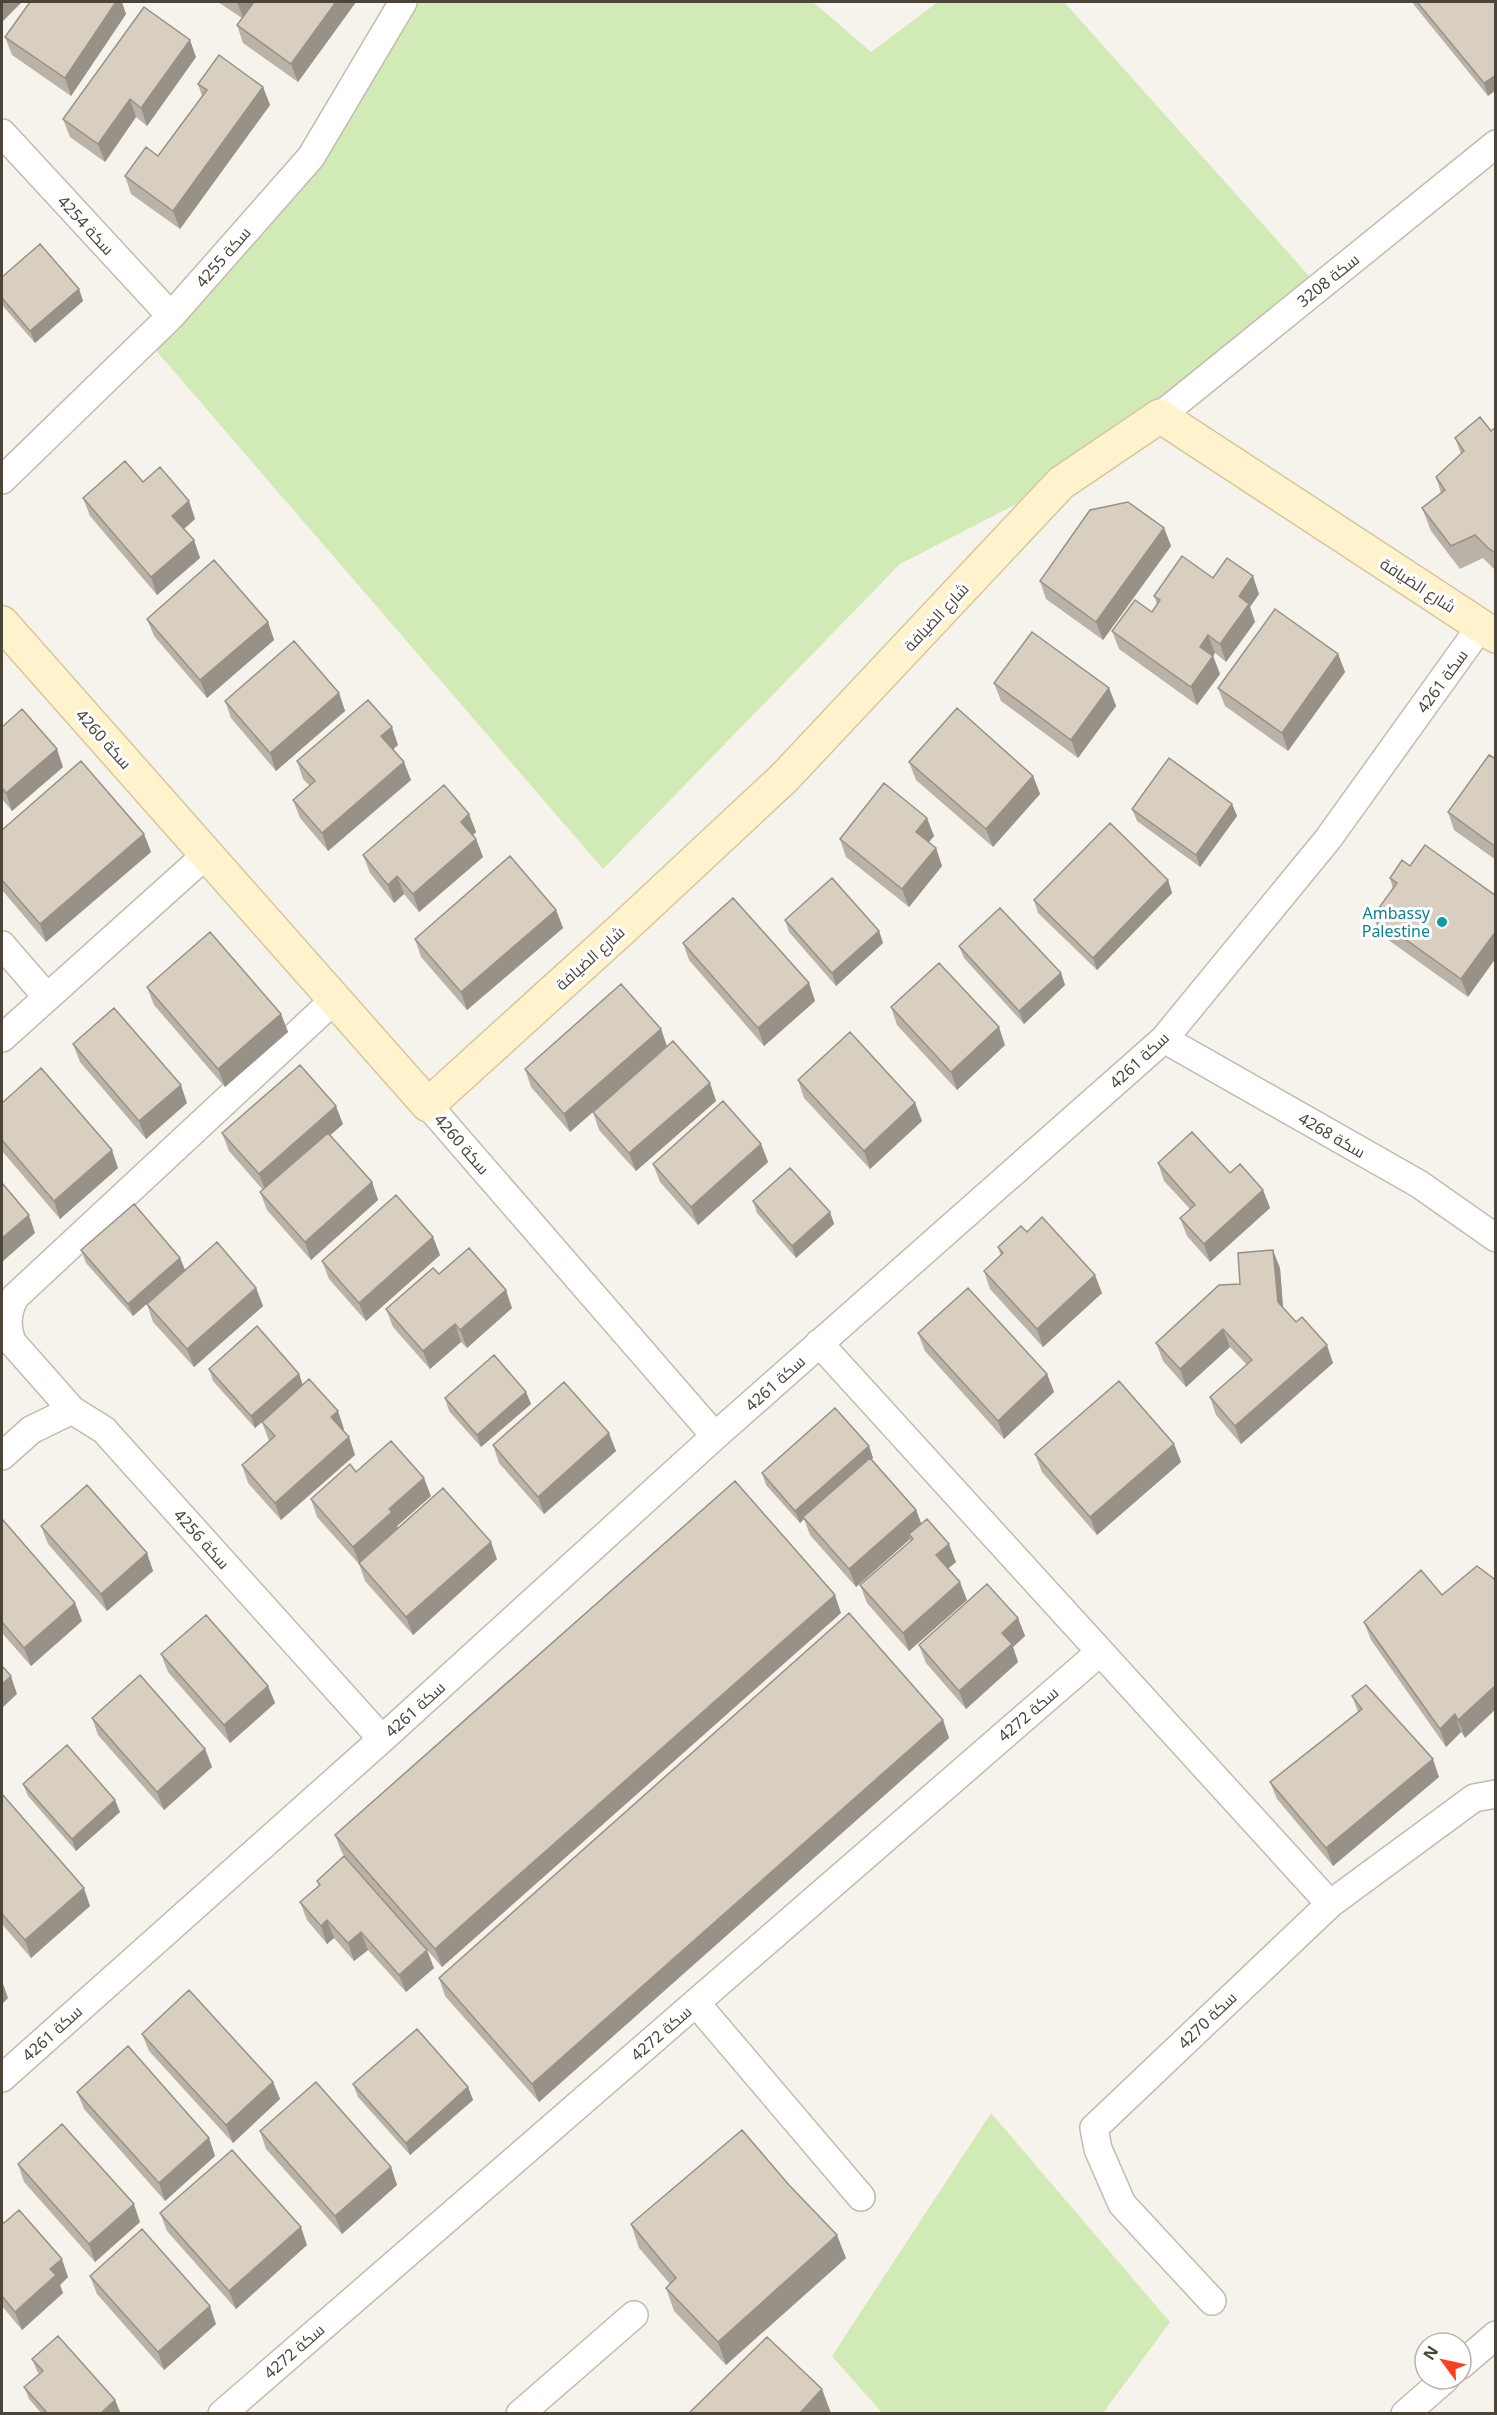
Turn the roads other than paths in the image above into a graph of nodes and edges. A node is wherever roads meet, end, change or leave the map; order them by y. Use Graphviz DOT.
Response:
graph roads {
  1 [pos="403,2"];
  2 [pos="2,133"];
  3 [pos="1496,144"];
  4 [pos="171,316"];
  5 [pos="1160,416"];
  6 [pos="2,480"];
  7 [pos="2,623"];
  8 [pos="1488,631"];
  9 [pos="207,854"];
  10 [pos="2,945"];
  11 [pos="47,997"];
  12 [pos="334,1000"];
  13 [pos="2,1038"];
  14 [pos="1164,1039"];
  15 [pos="428,1105"];
  16 [pos="1496,1238"];
  17 [pos="819,1343"];
  18 [pos="72,1410"];
  19 [pos="715,1436"];
  20 [pos="2,1456"];
  21 [pos="1100,1652"];
  22 [pos="382,1739"];
  23 [pos="1496,1794"];
  24 [pos="1330,1904"];
  25 [pos="696,2003"];
  26 [pos="2,2078"];
  27 [pos="861,2197"];
  28 [pos="1212,2301"];
  29 [pos="634,2315"];
  30 [pos="1496,2335"];
  31 [pos="1473,2355"];
  32 [pos="1432,2391"];
  33 [pos="231,2411"];
  34 [pos="520,2414"];
  35 [pos="1406,2414"];
  1 -- 4 [label="street, سكة 4255"];
  2 -- 4 [label="street, سكة 4254"];
  3 -- 5 [label="street, سكة 3208"];
  4 -- 6 [label="street, سكة 4255"];
  5 -- 8 [label="street, شارع الضيافة"];
  5 -- 15 [label="street, شارع الضيافة"];
  7 -- 9 [label="street, سكة 4260"];
  8 -- 14 [label="street, سكة 4261"];
  9 -- 11 [label="street"];
  9 -- 12 [label="street, سكة 4260"];
  10 -- 11 [label="street"];
  11 -- 13 [label="street"];
  12 -- 15 [label="street, سكة 4260"];
  12 -- 18 [label="street, سكة 4256"];
  14 -- 16 [label="street, سكة 4268"];
  14 -- 17 [label="street, سكة 4261"];
  15 -- 19 [label="street, سكة 4260"];
  17 -- 19 [label="street, سكة 4261"];
  17 -- 21 [label="street"];
  18 -- 20 [label="street"];
  18 -- 22 [label="street, سكة 4256"];
  19 -- 22 [label="street, سكة 4261"];
  21 -- 24 [label="street"];
  21 -- 25 [label="street, سكة 4272"];
  22 -- 26 [label="street, سكة 4261"];
  23 -- 24 [label="street, سكة 4270"];
  24 -- 28 [label="street, سكة 4270"];
  25 -- 27 [label="street"];
  25 -- 33 [label="street, سكة 4272"];
  29 -- 34 [label="street"];
  30 -- 31 [label="street"];
  32 -- 35 [label="street"];
}
